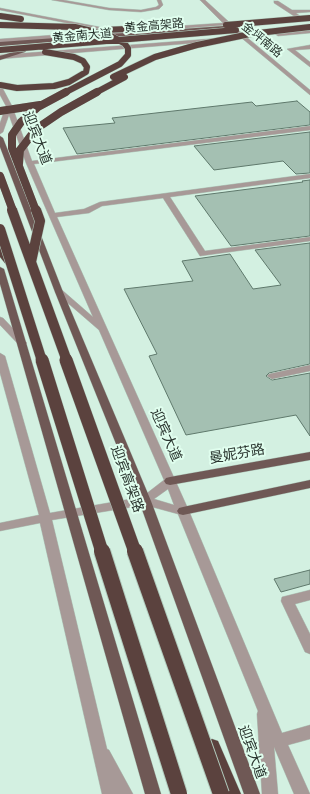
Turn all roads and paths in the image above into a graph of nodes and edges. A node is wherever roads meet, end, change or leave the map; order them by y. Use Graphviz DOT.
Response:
graph roads {
  1 [pos="54,0"];
  2 [pos="159,0"];
  3 [pos="202,0"];
  4 [pos="276,2"];
  5 [pos="0,9"];
  6 [pos="310,11"];
  7 [pos="291,12"];
  8 [pos="0,16"];
  9 [pos="299,18"];
  10 [pos="65,21"];
  11 [pos="310,21"];
  12 [pos="228,25"];
  13 [pos="0,26"];
  14 [pos="168,27"];
  15 [pos="310,31"];
  16 [pos="121,32"];
  17 [pos="238,33"];
  18 [pos="130,34"];
  19 [pos="280,34"];
  20 [pos="242,37"];
  21 [pos="30,40"];
  22 [pos="200,42"];
  23 [pos="0,44"];
  24 [pos="310,47"];
  25 [pos="1,55"];
  26 [pos="310,65"];
  27 [pos="0,85"];
  28 [pos="0,89"];
  29 [pos="310,93"];
  30 [pos="4,109"];
  31 [pos="310,128"];
  32 [pos="0,132"];
  33 [pos="0,138"];
  34 [pos="24,164"];
  35 [pos="0,176"];
  36 [pos="310,176"];
  37 [pos="165,195"];
  38 [pos="52,216"];
  39 [pos="0,229"];
  40 [pos="310,239"];
  41 [pos="0,251"];
  42 [pos="31,262"];
  43 [pos="6,267"];
  44 [pos="59,292"];
  45 [pos="0,320"];
  46 [pos="103,330"];
  47 [pos="22,343"];
  48 [pos="0,356"];
  49 [pos="310,368"];
  50 [pos="272,376"];
  51 [pos="310,456"];
  52 [pos="170,482"];
  53 [pos="310,484"];
  54 [pos="146,500"];
  55 [pos="183,510"];
  56 [pos="72,512"];
  57 [pos="46,517"];
  58 [pos="0,527"];
  59 [pos="310,596"];
  60 [pos="169,645"];
  61 [pos="310,648"];
  62 [pos="136,658"];
  63 [pos="263,706"];
  64 [pos="310,732"];
  65 [pos="279,741"];
  66 [pos="97,743"];
  67 [pos="110,794"];
  68 [pos="125,794"];
  69 [pos="153,794"];
  70 [pos="171,794"];
  71 [pos="179,794"];
  72 [pos="221,794"];
  73 [pos="232,794"];
  74 [pos="252,794"];
  75 [pos="270,794"];
  76 [pos="302,794"];
  1 -- 2 [label="street"];
  3 -- 12 [label="street, 金坪南路"];
  4 -- 7 [label="street"];
  5 -- 10 [label="street"];
  6 -- 7 [label="street"];
  7 -- 9 [label="street"];
  8 -- 14 [label="highway, bridge"];
  9 -- 11 [label="main road, 黄金南大道"];
  9 -- 12 [label="main road, 黄金南大道"];
  9 -- 12 [label="street"];
  10 -- 16 [label="street"];
  10 -- 21 [label="street"];
  11 -- 14 [label="highway, bridge"];
  11 -- 17 [label="main road, 黄金南大道"];
  11 -- 22 [label="highway, bridge"];
  11 -- 23 [label="highway, 黄金高架路, bridge"];
  11 -- 25 [label="highway, 黄金高架路, bridge"];
  12 -- 16 [label="street"];
  12 -- 17 [label="street, 金坪南路"];
  12 -- 18 [label="main road, 黄金南大道"];
  13 -- 14 [label="highway, bridge"];
  13 -- 34 [label="highway, bridge"];
  15 -- 19 [label="street"];
  16 -- 18 [label="street"];
  16 -- 21 [label="street"];
  17 -- 19 [label="street"];
  17 -- 20 [label="street, 金坪南路"];
  17 -- 22 [label="street"];
  17 -- 25 [label="main road, 黄金南大道"];
  18 -- 21 [label="main road, 黄金南大道"];
  19 -- 20 [label="street"];
  20 -- 22 [label="street"];
  20 -- 29 [label="street, 金坪南路"];
  21 -- 23 [label="street"];
  21 -- 23 [label="main road, 黄金南大道"];
  22 -- 25 [label="street"];
  22 -- 30 [label="highway, bridge"];
  22 -- 34 [label="highway, bridge"];
  24 -- 26 [label="street"];
  25 -- 27 [label="highway, bridge"];
  28 -- 30 [label="street, 迎宾大道"];
  30 -- 32 [label="street"];
  30 -- 34 [label="street, 迎宾大道"];
  31 -- 34 [label="street"];
  33 -- 44 [label="main road, 迎宾大道"];
  34 -- 38 [label="street, 迎宾大道"];
  34 -- 42 [label="highway, bridge"];
  35 -- 42 [label="highway, 迎宾高架路, bridge"];
  36 -- 37 [label="street"];
  37 -- 38 [label="street"];
  37 -- 40 [label="street"];
  38 -- 46 [label="street, 迎宾大道"];
  39 -- 43 [label="highway, bridge"];
  41 -- 43 [label="highway"];
  42 -- 60 [label="highway, 迎宾高架路, bridge"];
  43 -- 47 [label="main road"];
  43 -- 62 [label="highway, bridge"];
  44 -- 46 [label="street"];
  44 -- 54 [label="main road, 迎宾大道"];
  45 -- 47 [label="street"];
  46 -- 52 [label="street, 迎宾大道"];
  47 -- 56 [label="main road"];
  48 -- 57 [label="street"];
  49 -- 50 [label="street"];
  51 -- 52 [label="main road, 曼妮芬路"];
  52 -- 54 [label="street"];
  52 -- 55 [label="street, 迎宾大道"];
  53 -- 55 [label="main road"];
  54 -- 55 [label="street"];
  54 -- 56 [label="street"];
  54 -- 74 [label="main road, 迎宾大道"];
  55 -- 63 [label="street, 迎宾大道"];
  56 -- 57 [label="street"];
  56 -- 69 [label="main road"];
  57 -- 58 [label="street"];
  57 -- 66 [label="street"];
  59 -- 61 [label="street"];
  60 -- 72 [label="highway, 迎宾高架路, bridge"];
  60 -- 73 [label="highway, bridge"];
  62 -- 70 [label="highway, bridge"];
  62 -- 71 [label="highway, bridge"];
  63 -- 65 [label="street, 迎宾大道"];
  63 -- 75 [label="street"];
  64 -- 65 [label="street"];
  65 -- 76 [label="street, 迎宾大道"];
  66 -- 67 [label="street"];
  66 -- 68 [label="street"];
}
